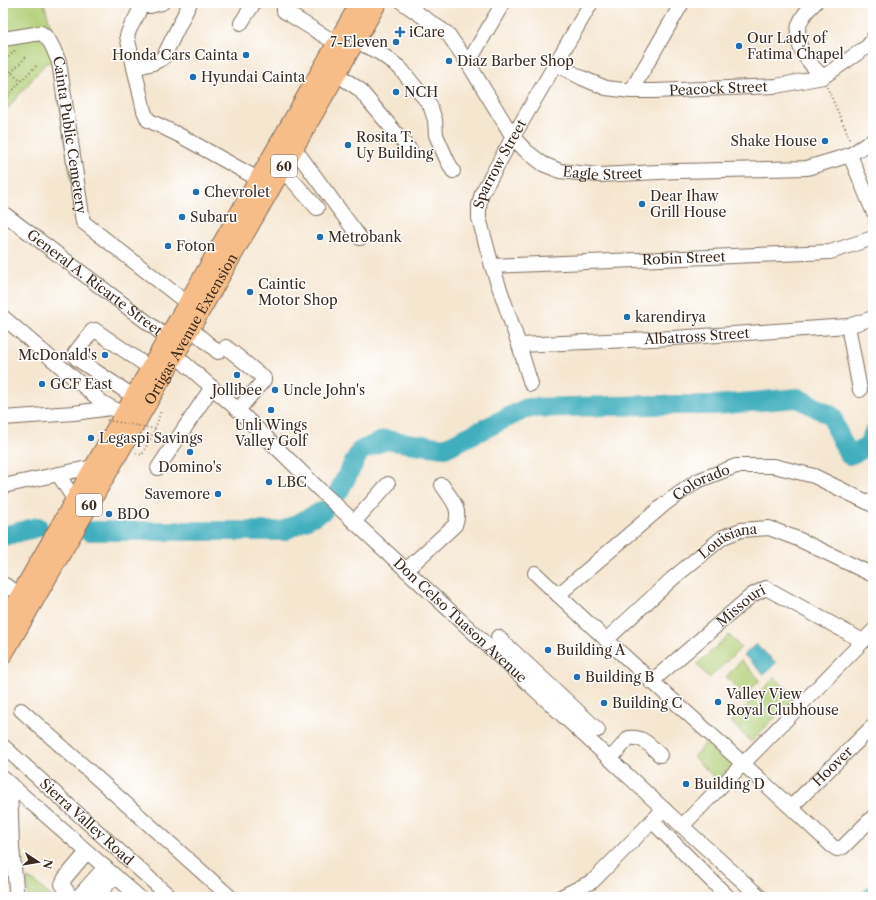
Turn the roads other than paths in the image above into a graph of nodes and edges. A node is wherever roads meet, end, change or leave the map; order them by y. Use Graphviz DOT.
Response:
graph roads {
  1 [pos="162,3"];
  2 [pos="190,3"];
  3 [pos="254,3"];
  4 [pos="287,3"];
  5 [pos="378,3"];
  6 [pos="403,3"];
  7 [pos="503,3"];
  8 [pos="591,3"];
  9 [pos="682,3"];
  10 [pos="815,3"];
  11 [pos="141,4"];
  12 [pos="355,5"];
  13 [pos="241,23"];
  14 [pos="3,39"];
  15 [pos="873,39"];
  16 [pos="356,41"];
  17 [pos="336,43"];
  18 [pos="468,63"];
  19 [pos="556,64"];
  20 [pos="134,68"];
  21 [pos="330,70"];
  22 [pos="823,77"];
  23 [pos="631,91"];
  24 [pos="513,137"];
  25 [pos="873,140"];
  26 [pos="294,148"];
  27 [pos="410,150"];
  28 [pos="850,154"];
  29 [pos="281,171"];
  30 [pos="453,171"];
  31 [pos="258,180"];
  32 [pos="317,208"];
  33 [pos="873,211"];
  34 [pos="3,213"];
  35 [pos="360,238"];
  36 [pos="873,238"];
  37 [pos="492,266"];
  38 [pos="187,303"];
  39 [pos="873,318"];
  40 [pos="6,321"];
  41 [pos="848,326"];
  42 [pos="190,328"];
  43 [pos="168,338"];
  44 [pos="520,344"];
  45 [pos="175,355"];
  46 [pos="150,368"];
  47 [pos="531,384"];
  48 [pos="212,387"];
  49 [pos="860,390"];
  50 [pos="134,396"];
  51 [pos="238,410"];
  52 [pos="114,414"];
  53 [pos="3,418"];
  54 [pos="92,467"];
  55 [pos="158,468"];
  56 [pos="58,474"];
  57 [pos="388,484"];
  58 [pos="442,485"];
  59 [pos="3,486"];
  60 [pos="74,499"];
  61 [pos="873,505"];
  62 [pos="354,522"];
  63 [pos="406,570"];
  64 [pos="535,573"];
  65 [pos="873,575"];
  66 [pos="3,584"];
  67 [pos="20,594"];
  68 [pos="558,595"];
  69 [pos="3,623"];
  70 [pos="873,631"];
  71 [pos="498,637"];
  72 [pos="606,640"];
  73 [pos="863,641"];
  74 [pos="3,656"];
  75 [pos="651,682"];
  76 [pos="21,710"];
  77 [pos="873,726"];
  78 [pos="590,728"];
  79 [pos="3,746"];
  80 [pos="660,755"];
  81 [pos="610,759"];
  82 [pos="743,764"];
  83 [pos="6,781"];
  84 [pos="791,808"];
  85 [pos="664,809"];
  86 [pos="873,817"];
  87 [pos="652,821"];
  88 [pos="682,826"];
  89 [pos="8,847"];
  90 [pos="87,852"];
  91 [pos="134,865"];
  92 [pos="113,874"];
  93 [pos="17,897"];
  94 [pos="71,897"];
  95 [pos="76,897"];
  96 [pos="96,897"];
  97 [pos="139,897"];
  98 [pos="170,897"];
  99 [pos="230,897"];
  100 [pos="561,897"];
  101 [pos="728,897"];
  102 [pos="760,897"];
  1 -- 11 [label="street"];
  2 -- 20 [label="street"];
  3 -- 13 [label="street"];
  4 -- 17 [label="street"];
  5 -- 16 [label="main road, Ortigas Avenue Extension / 60"];
  6 -- 18 [label="street, Eagle Street"];
  7 -- 18 [label="street"];
  8 -- 19 [label="street, Sparrow Street"];
  9 -- 23 [label="street"];
  10 -- 22 [label="street"];
  11 -- 20 [label="street"];
  12 -- 17 [label="main road, Ortigas Avenue Extension / 60"];
  14 -- 38 [label="street, Cainta Public Cemetery"];
  15 -- 22 [label="street, Peacock Street"];
  16 -- 21 [label="main road, Ortigas Avenue Extension / 60"];
  16 -- 30 [label="street"];
  17 -- 21 [label="main road, Ortigas Avenue Extension / 60"];
  18 -- 24 [label="street, Eagle Street"];
  19 -- 23 [label="street, Peacock Street"];
  19 -- 24 [label="street, Sparrow Street"];
  20 -- 31 [label="street"];
  21 -- 26 [label="main road, Ortigas Avenue Extension / 60"];
  21 -- 27 [label="street"];
  21 -- 31 [label="main road, Ortigas Avenue Extension / 60"];
  22 -- 23 [label="street, Peacock Street"];
  24 -- 28 [label="street, Eagle Street"];
  24 -- 37 [label="street, Sparrow Street"];
  25 -- 28 [label="street, Eagle Street"];
  26 -- 29 [label="main road, Ortigas Avenue Extension / 60"];
  26 -- 35 [label="street"];
  28 -- 33 [label="street"];
  29 -- 32 [label="street"];
  29 -- 42 [label="main road, Ortigas Avenue Extension / 60"];
  31 -- 38 [label="main road, Ortigas Avenue Extension / 60"];
  34 -- 43 [label="street, General A. Ricarte Street"];
  36 -- 37 [label="street, Robin Street"];
  37 -- 44 [label="street, Sparrow Street"];
  38 -- 43 [label="main road, Ortigas Avenue Extension / 60"];
  39 -- 41 [label="street, Albatross Street"];
  40 -- 52 [label="street"];
  41 -- 44 [label="street, Albatross Street"];
  41 -- 49 [label="street"];
  42 -- 45 [label="main road, Ortigas Avenue Extension / 60"];
  42 -- 51 [label="street"];
  43 -- 45 [label="street, Don Celso Tuason Avenue"];
  43 -- 46 [label="main road, Ortigas Avenue Extension / 60"];
  44 -- 47 [label="street, Sparrow Street"];
  45 -- 48 [label="street, Don Celso Tuason Avenue"];
  45 -- 74 [label="main road, Ortigas Avenue Extension / 60"];
  46 -- 50 [label="main road, Ortigas Avenue Extension / 60"];
  46 -- 50 [label="street"];
  48 -- 51 [label="street, Don Celso Tuason Avenue"];
  48 -- 55 [label="street"];
  50 -- 52 [label="main road, Ortigas Avenue Extension / 60"];
  51 -- 62 [label="street, Don Celso Tuason Avenue"];
  52 -- 53 [label="street"];
  52 -- 54 [label="main road, Ortigas Avenue Extension / 60"];
  54 -- 56 [label="street"];
  54 -- 60 [label="main road, Ortigas Avenue Extension / 60"];
  56 -- 59 [label="street"];
  56 -- 60 [label="street"];
  57 -- 62 [label="street"];
  58 -- 63 [label="street"];
  60 -- 67 [label="main road, Ortigas Avenue Extension / 60"];
  61 -- 68 [label="street, Colorado"];
  62 -- 63 [label="street, Don Celso Tuason Avenue"];
  63 -- 78 [label="street, Don Celso Tuason Avenue"];
  64 -- 68 [label="street"];
  65 -- 72 [label="street, Louisiana"];
  66 -- 67 [label="street"];
  67 -- 69 [label="main road, Ortigas Avenue Extension / 60"];
  68 -- 72 [label="street"];
  70 -- 73 [label="street"];
  71 -- 78 [label="street"];
  72 -- 75 [label="street"];
  73 -- 75 [label="street, Missouri"];
  73 -- 82 [label="street"];
  75 -- 82 [label="street"];
  76 -- 99 [label="street"];
  77 -- 84 [label="street, Hoover"];
  78 -- 81 [label="street, Don Celso Tuason Avenue"];
  79 -- 91 [label="street, Sierra Valley Road"];
  80 -- 81 [label="street"];
  81 -- 85 [label="street, Don Celso Tuason Avenue"];
  82 -- 84 [label="street"];
  82 -- 88 [label="street"];
  83 -- 89 [label="street"];
  83 -- 90 [label="street, Sierra Valley Road"];
  84 -- 86 [label="street"];
  85 -- 87 [label="street"];
  85 -- 88 [label="street, Don Celso Tuason Avenue"];
  87 -- 100 [label="street"];
  87 -- 101 [label="street"];
  88 -- 102 [label="street, Don Celso Tuason Avenue"];
  89 -- 93 [label="street"];
  90 -- 92 [label="street, Sierra Valley Road"];
  90 -- 94 [label="street"];
  91 -- 92 [label="street"];
  91 -- 98 [label="street, Sierra Valley Road"];
  92 -- 95 [label="street"];
  92 -- 96 [label="street"];
  92 -- 97 [label="street, Sierra Valley Road"];
}
